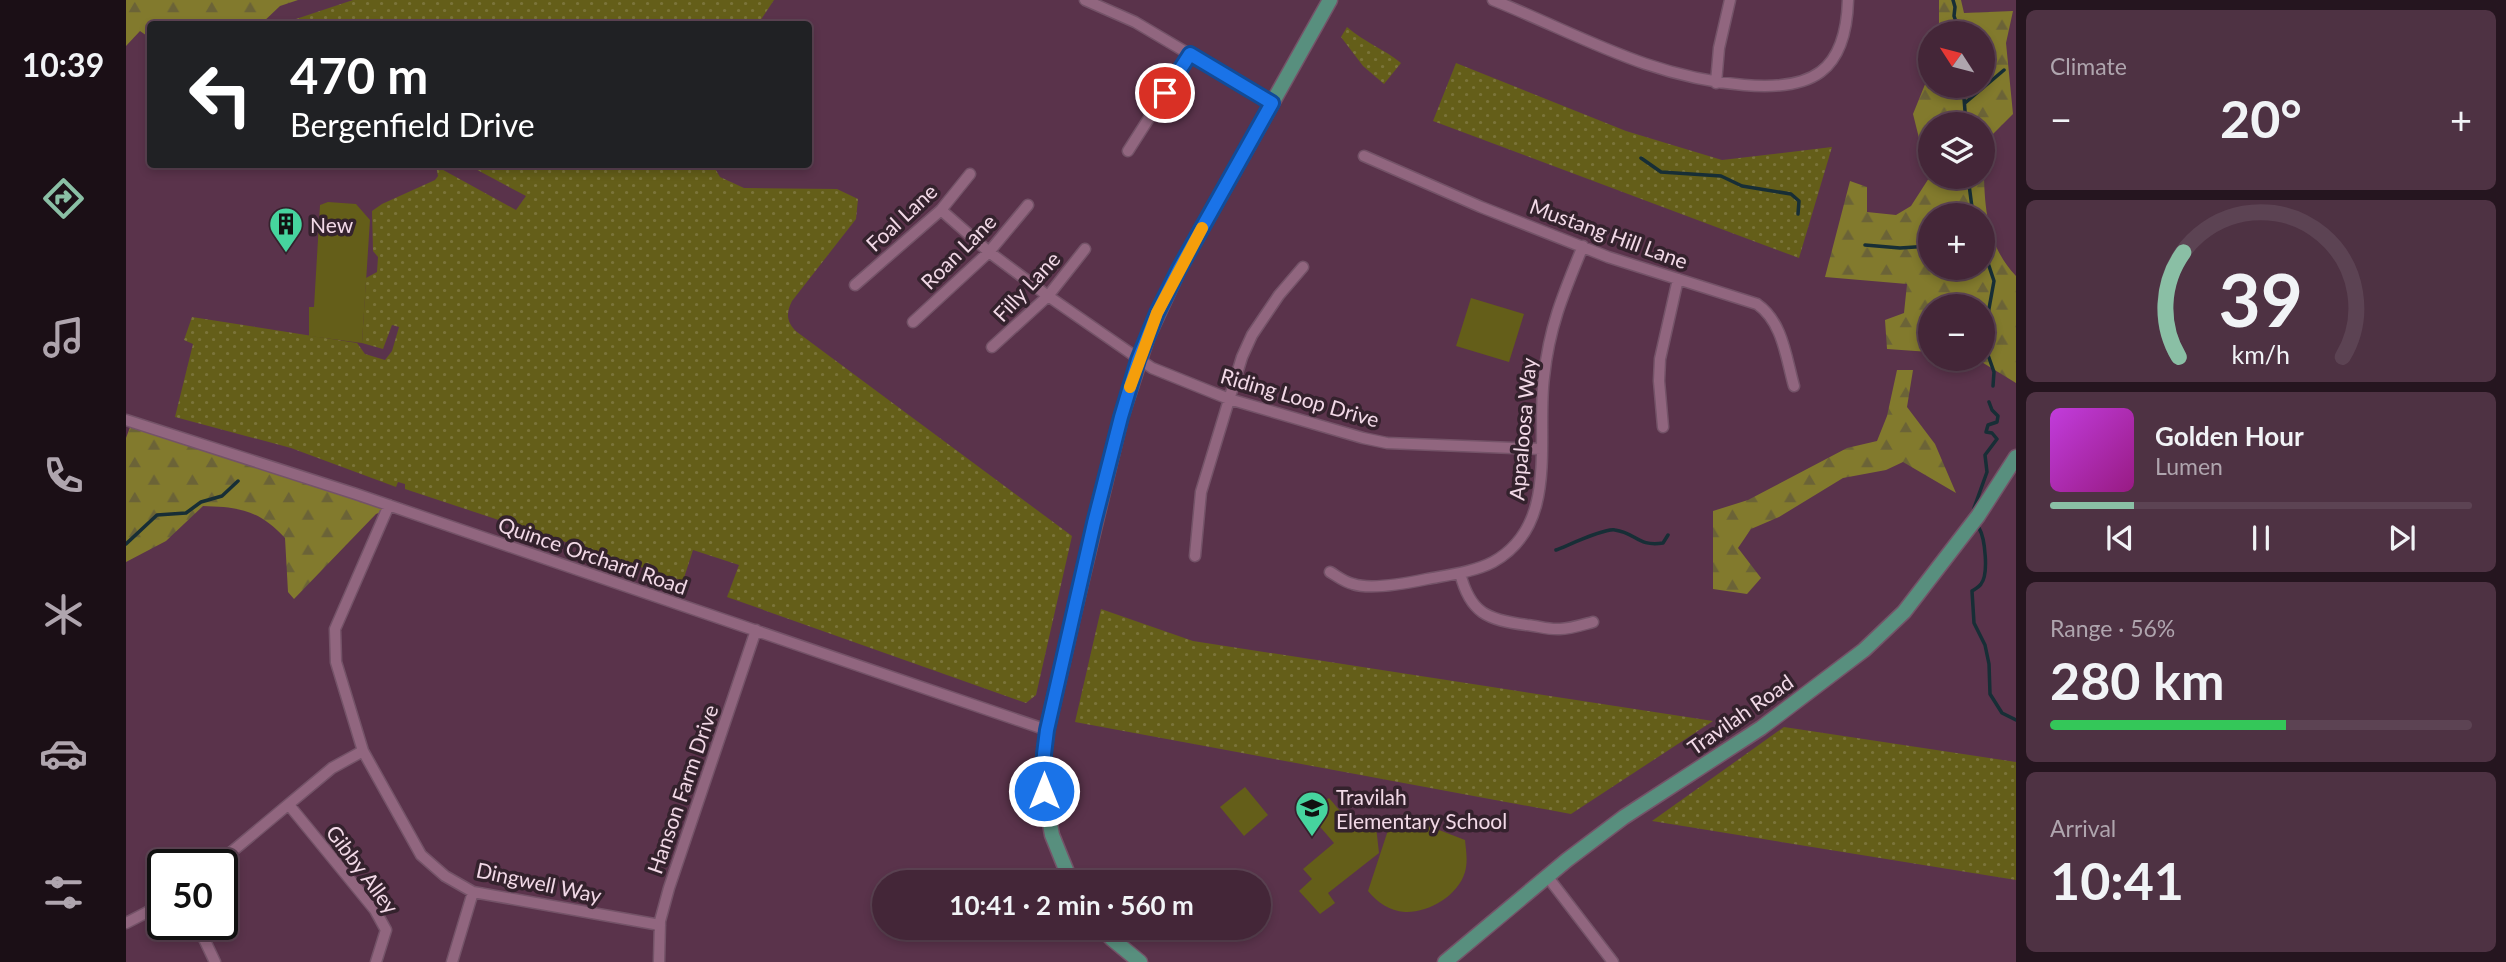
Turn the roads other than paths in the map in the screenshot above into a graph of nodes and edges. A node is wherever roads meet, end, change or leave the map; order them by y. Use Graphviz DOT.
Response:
graph roads {
  1 [pos="1085,0"];
  2 [pos="1330,0"];
  3 [pos="1493,0"];
  4 [pos="1730,0"];
  5 [pos="1849,0"];
  6 [pos="1190,54"];
  7 [pos="1716,83"];
  8 [pos="1272,103"];
  9 [pos="1128,151"];
  10 [pos="1364,156"];
  11 [pos="970,174"];
  12 [pos="1028,205"];
  13 [pos="941,210"];
  14 [pos="1584,246"];
  15 [pos="1085,249"];
  16 [pos="989,252"];
  17 [pos="1303,267"];
  18 [pos="1678,279"];
  19 [pos="855,285"];
  20 [pos="1048,296"];
  21 [pos="913,322"];
  22 [pos="992,347"];
  23 [pos="1138,360"];
  24 [pos="1794,386"];
  25 [pos="1229,398"];
  26 [pos="126,420"];
  27 [pos="1663,427"];
  28 [pos="1541,449"];
  29 [pos="2016,457"];
  30 [pos="389,505"];
  31 [pos="1195,556"];
  32 [pos="1330,572"];
  33 [pos="1460,573"];
  34 [pos="1593,622"];
  35 [pos="755,630"];
  36 [pos="1047,730"];
  37 [pos="363,751"];
  38 [pos="289,805"];
  39 [pos="235,849"];
  40 [pos="1066,870"];
  41 [pos="1547,876"];
  42 [pos="473,892"];
  43 [pos="147,912"];
  44 [pos="126,923"];
  45 [pos="660,925"];
  46 [pos="205,940"];
  47 [pos="1113,940"];
  48 [pos="215,962"];
  49 [pos="376,962"];
  50 [pos="452,962"];
  51 [pos="659,962"];
  52 [pos="1140,962"];
  53 [pos="1445,962"];
  54 [pos="1613,962"];
  1 -- 6 [label="street"];
  2 -- 8 [label="main road"];
  3 -- 7 [label="street"];
  4 -- 7 [label="street"];
  5 -- 7 [label="street"];
  6 -- 8 [label="street"];
  6 -- 9 [label="street"];
  8 -- 23 [label="main road"];
  10 -- 14 [label="street, Mustang Hill Lane"];
  11 -- 13 [label="street, Foal Lane"];
  12 -- 16 [label="street, Roan Lane"];
  13 -- 16 [label="street, Riding Loop Drive"];
  13 -- 19 [label="street, Foal Lane"];
  14 -- 18 [label="street, Mustang Hill Lane"];
  14 -- 28 [label="street, Appaloosa Way"];
  15 -- 20 [label="street, Filly Lane"];
  16 -- 20 [label="street, Riding Loop Drive"];
  16 -- 21 [label="street, Roan Lane"];
  17 -- 25 [label="street"];
  18 -- 24 [label="street, Mustang Hill Lane"];
  18 -- 27 [label="street"];
  20 -- 22 [label="street, Filly Lane"];
  20 -- 23 [label="street, Riding Loop Drive"];
  23 -- 25 [label="street, Riding Loop Drive"];
  23 -- 36 [label="main road"];
  25 -- 28 [label="street, Riding Loop Drive"];
  25 -- 31 [label="street"];
  26 -- 30 [label="street, Quince Orchard Road"];
  28 -- 33 [label="street, Appaloosa Way"];
  29 -- 41 [label="main road, Travilah Road"];
  30 -- 35 [label="street, Quince Orchard Road"];
  30 -- 37 [label="street, Dingwell Way"];
  32 -- 33 [label="street, Appaloosa Way"];
  33 -- 34 [label="street"];
  35 -- 36 [label="street, Quince Orchard Road"];
  35 -- 45 [label="street, Hanson Farm Drive"];
  36 -- 40 [label="main road"];
  37 -- 38 [label="street"];
  37 -- 42 [label="street, Dingwell Way"];
  38 -- 39 [label="street"];
  38 -- 49 [label="street, Gibby Alley"];
  41 -- 53 [label="main road, Travilah Road"];
  41 -- 54 [label="street"];
  42 -- 45 [label="street, Dingwell Way"];
  42 -- 50 [label="street"];
  43 -- 44 [label="street"];
  45 -- 51 [label="street, Hanson Farm Drive"];
  46 -- 48 [label="street"];
  47 -- 52 [label="main road"];
}
